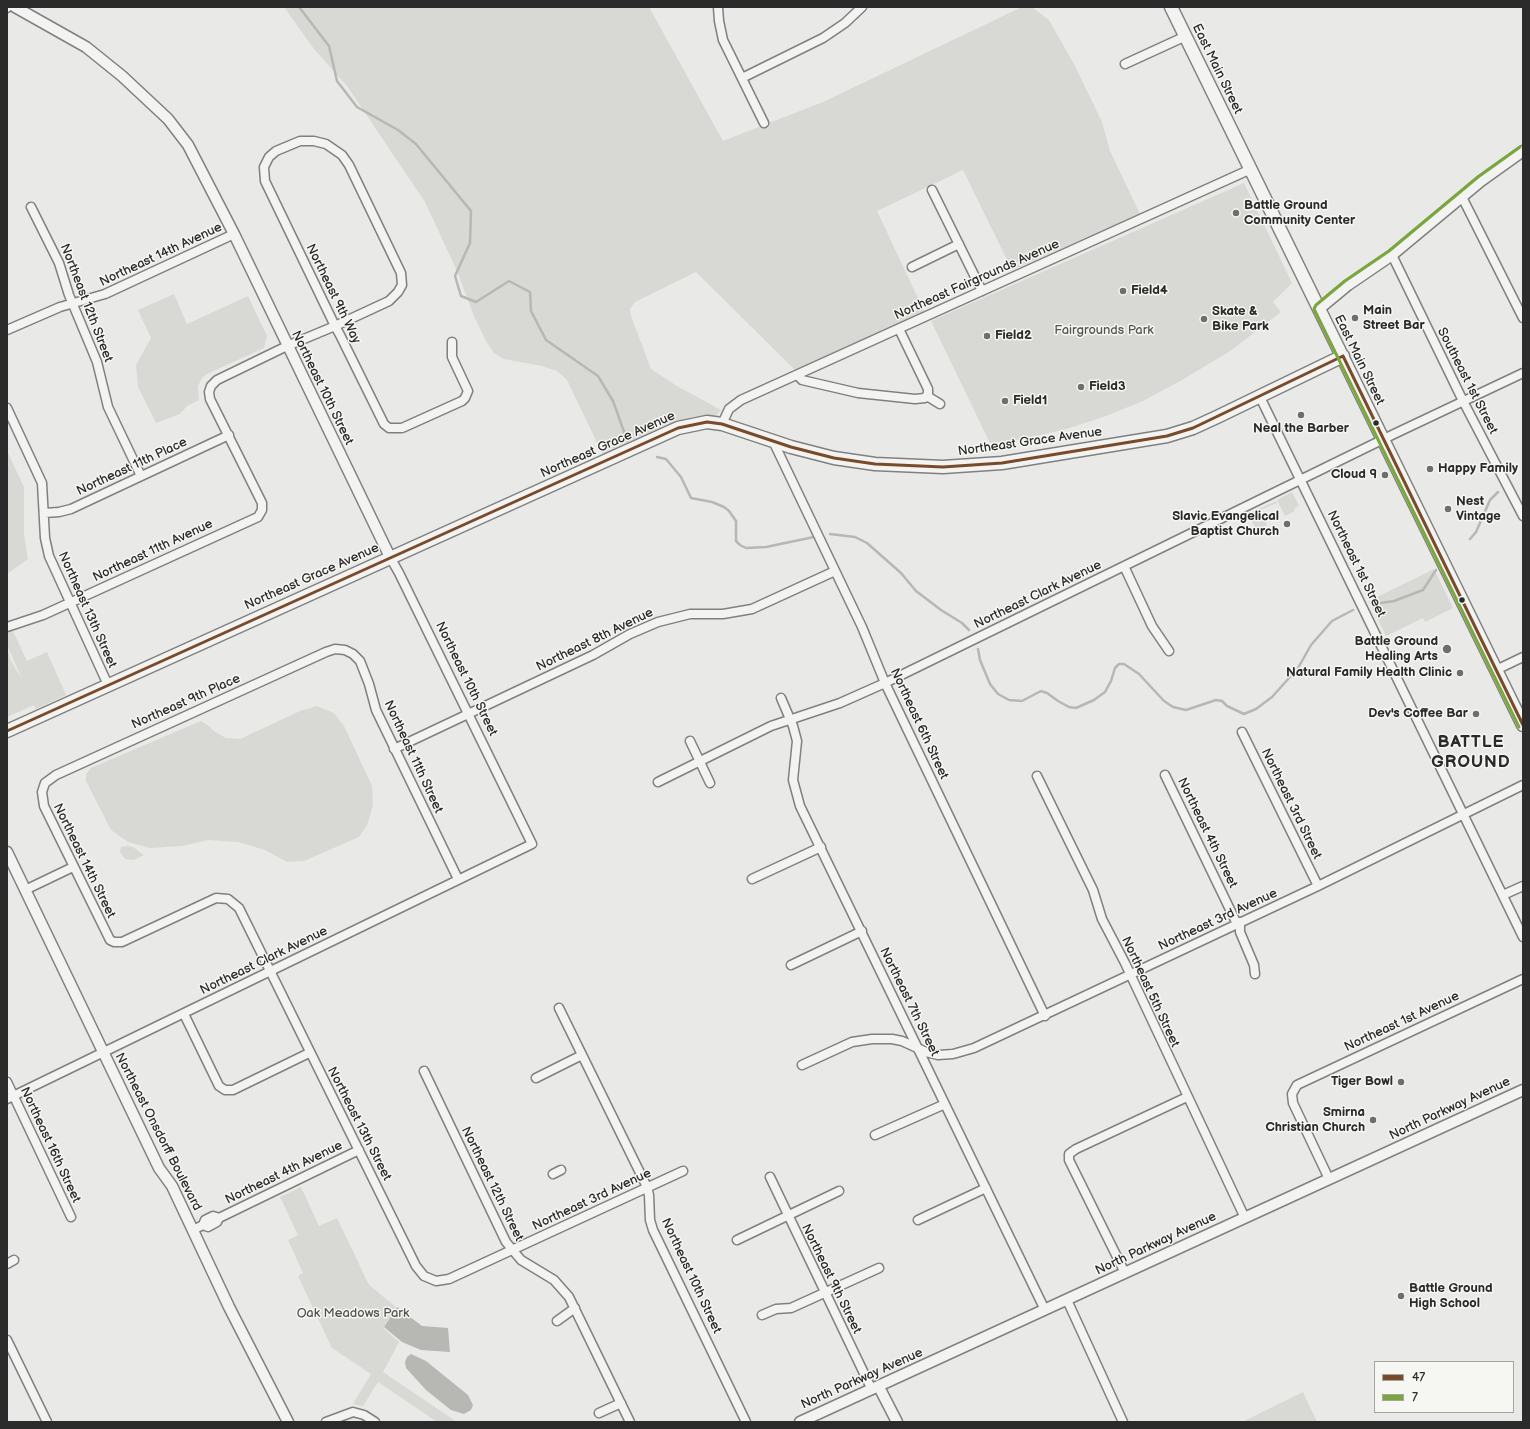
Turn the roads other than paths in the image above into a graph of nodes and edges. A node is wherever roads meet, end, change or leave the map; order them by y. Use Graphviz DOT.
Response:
graph roads {
  1 [pos="15,7"];
  2 [pos="718,7"];
  3 [pos="862,7"];
  4 [pos="1172,7"];
  5 [pos="1186,36"];
  6 [pos="1125,64"];
  7 [pos="742,78"];
  8 [pos="764,123"];
  9 [pos="1523,151"];
  10 [pos="1252,169"];
  11 [pos="932,190"];
  12 [pos="1462,197"];
  13 [pos="31,207"];
  14 [pos="234,234"];
  15 [pos="959,244"];
  16 [pos="1392,255"];
  17 [pos="912,267"];
  18 [pos="982,291"];
  19 [pos="73,304"];
  20 [pos="1319,309"];
  21 [pos="1523,318"];
  22 [pos="335,326"];
  23 [pos="899,329"];
  24 [pos="7,330"];
  25 [pos="452,342"];
  26 [pos="287,346"];
  27 [pos="1343,356"];
  28 [pos="1523,373"];
  29 [pos="797,375"];
  30 [pos="927,396"];
  31 [pos="1260,397"];
  32 [pos="1463,401"];
  33 [pos="940,404"];
  34 [pos="7,408"];
  35 [pos="722,424"];
  36 [pos="229,435"];
  37 [pos="1383,440"];
  38 [pos="773,441"];
  39 [pos="141,476"];
  40 [pos="1301,480"];
  41 [pos="44,513"];
  42 [pos="1523,516"];
  43 [pos="390,557"];
  44 [pos="1124,566"];
  45 [pos="835,571"];
  46 [pos="71,602"];
  47 [pos="7,627"];
  48 [pos="345,650"];
  49 [pos="1169,651"];
  50 [pos="1523,657"];
  51 [pos="1496,670"];
  52 [pos="885,683"];
  53 [pos="108,685"];
  54 [pos="781,698"];
  55 [pos="468,714"];
  56 [pos="790,719"];
  57 [pos="1523,725"];
  58 [pos="7,731"];
  59 [pos="1242,732"];
  60 [pos="690,741"];
  61 [pos="394,750"];
  62 [pos="700,762"];
  63 [pos="1165,775"];
  64 [pos="1037,776"];
  65 [pos="658,782"];
  66 [pos="710,783"];
  67 [pos="1523,785"];
  68 [pos="43,787"];
  69 [pos="1464,815"];
  70 [pos="532,844"];
  71 [pos="821,847"];
  72 [pos="7,852"];
  73 [pos="73,867"];
  74 [pos="458,879"];
  75 [pos="752,879"];
  76 [pos="1318,886"];
  77 [pos="1523,886"];
  78 [pos="25,890"];
  79 [pos="1503,895"];
  80 [pos="228,899"];
  81 [pos="1239,923"];
  82 [pos="862,931"];
  83 [pos="1523,937"];
  84 [pos="791,964"];
  85 [pos="270,972"];
  86 [pos="1255,974"];
  87 [pos="1130,975"];
  88 [pos="1523,979"];
  89 [pos="559,1008"];
  90 [pos="184,1014"];
  91 [pos="1045,1016"];
  92 [pos="917,1048"];
  93 [pos="104,1052"];
  94 [pos="309,1053"];
  95 [pos="582,1055"];
  96 [pos="802,1065"];
  97 [pos="424,1071"];
  98 [pos="536,1078"];
  99 [pos="7,1082"];
  100 [pos="1523,1090"];
  101 [pos="10,1097"];
  102 [pos="1187,1097"];
  103 [pos="945,1104"];
  104 [pos="875,1135"];
  105 [pos="359,1150"];
  106 [pos="561,1170"];
  107 [pos="683,1172"];
  108 [pos="553,1174"];
  109 [pos="770,1177"];
  110 [pos="1329,1178"];
  111 [pos="647,1187"];
  112 [pos="986,1188"];
  113 [pos="839,1191"];
  114 [pos="788,1216"];
  115 [pos="71,1217"];
  116 [pos="1245,1218"];
  117 [pos="918,1220"];
  118 [pos="193,1230"];
  119 [pos="737,1240"];
  120 [pos="512,1250"];
  121 [pos="879,1268"];
  122 [pos="1125,1273"];
  123 [pos="824,1293"];
  124 [pos="1067,1300"];
  125 [pos="575,1308"];
  126 [pos="1045,1310"];
  127 [pos="762,1315"];
  128 [pos="557,1321"];
  129 [pos="7,1340"];
  130 [pos="876,1388"];
  131 [pos="621,1403"];
  132 [pos="599,1413"];
  133 [pos="47,1422"];
  134 [pos="288,1422"];
  135 [pos="326,1422"];
  136 [pos="375,1422"];
  137 [pos="630,1422"];
  138 [pos="746,1422"];
  139 [pos="800,1422"];
  140 [pos="897,1422"];
  141 [pos="1123,1422"];
  1 -- 14 [label="street, Northeast 10th Street"];
  2 -- 7 [label="street"];
  3 -- 7 [label="street"];
  4 -- 5 [label="main road, East Main Street"];
  5 -- 6 [label="street"];
  5 -- 10 [label="main road, East Main Street"];
  7 -- 8 [label="street"];
  9 -- 12 [label="street"];
  10 -- 18 [label="street, Northeast Fairgrounds Avenue"];
  10 -- 20 [label="main road, East Main Street"];
  11 -- 15 [label="street"];
  12 -- 16 [label="street"];
  12 -- 21 [label="street"];
  13 -- 19 [label="street, Northeast 12th Street"];
  14 -- 19 [label="street, Northeast 14th Avenue"];
  14 -- 26 [label="street, Northeast 10th Street"];
  15 -- 17 [label="street"];
  15 -- 18 [label="street"];
  16 -- 20 [label="street"];
  16 -- 32 [label="street, Southeast 1st Street"];
  18 -- 23 [label="street, Northeast Fairgrounds Avenue"];
  19 -- 24 [label="street, Northeast 14th Avenue"];
  19 -- 39 [label="street, Northeast 12th Street"];
  20 -- 27 [label="main road, East Main Street"];
  22 -- 22 [label="street, Northeast 9th Way"];
  22 -- 25 [label="street, Northeast 9th Way"];
  22 -- 26 [label="street"];
  23 -- 29 [label="street, Northeast Fairgrounds Avenue"];
  23 -- 30 [label="street"];
  26 -- 36 [label="street"];
  26 -- 43 [label="street, Northeast 10th Street"];
  27 -- 31 [label="main road, Northeast Grace Avenue"];
  27 -- 37 [label="main road, East Main Street"];
  28 -- 32 [label="street, Northeast Clark Avenue"];
  29 -- 30 [label="street"];
  29 -- 35 [label="street, Northeast Fairgrounds Avenue"];
  30 -- 33 [label="street"];
  31 -- 38 [label="main road, Northeast Grace Avenue"];
  31 -- 40 [label="street, Northeast 1st Street"];
  32 -- 37 [label="street, Northeast Clark Avenue"];
  32 -- 42 [label="street, Southeast 1st Street"];
  34 -- 41 [label="street, Northeast 13th Street"];
  35 -- 38 [label="main road, Northeast Grace Avenue"];
  35 -- 43 [label="main road, Northeast Grace Avenue"];
  36 -- 39 [label="street, Northeast 11th Place"];
  36 -- 46 [label="street, Northeast 11th Avenue"];
  37 -- 40 [label="street, Northeast Clark Avenue"];
  37 -- 51 [label="main road, East Main Street"];
  38 -- 45 [label="street, Northeast 6th Street"];
  39 -- 41 [label="street, Northeast 11th Place"];
  40 -- 44 [label="street, Northeast Clark Avenue"];
  40 -- 69 [label="street, Northeast 1st Street"];
  41 -- 46 [label="street, Northeast 13th Street"];
  43 -- 53 [label="main road, Northeast Grace Avenue"];
  43 -- 55 [label="street, Northeast 10th Street"];
  44 -- 49 [label="street"];
  44 -- 52 [label="street, Northeast Clark Avenue"];
  45 -- 52 [label="street, Northeast 6th Street"];
  45 -- 55 [label="street, Northeast 8th Avenue"];
  46 -- 47 [label="street, Northeast 11th Avenue"];
  46 -- 53 [label="street, Northeast 13th Street"];
  48 -- 61 [label="street, Northeast 11th Street"];
  48 -- 68 [label="street, Northeast 9th Place"];
  50 -- 51 [label="street"];
  51 -- 57 [label="main road, East Main Street"];
  52 -- 56 [label="street, Northeast Clark Avenue"];
  52 -- 91 [label="street, Northeast 6th Street"];
  53 -- 58 [label="main road, Northeast Grace Avenue"];
  54 -- 56 [label="street, Northeast 7th Street"];
  55 -- 61 [label="street, Northeast 8th Avenue"];
  55 -- 70 [label="street, Northeast 10th Street"];
  56 -- 62 [label="street, Northeast Clark Avenue"];
  56 -- 71 [label="street, Northeast 7th Street"];
  59 -- 76 [label="street, Northeast 3rd Street"];
  60 -- 62 [label="street"];
  61 -- 74 [label="street, Northeast 11th Street"];
  62 -- 65 [label="street, Northeast Clark Avenue"];
  62 -- 66 [label="street"];
  63 -- 81 [label="street, Northeast 4th Street"];
  64 -- 87 [label="street, Northeast 5th Street"];
  67 -- 69 [label="street, Northeast 3rd Avenue"];
  68 -- 73 [label="street, Northeast 14th Street"];
  69 -- 76 [label="street, Northeast 3rd Avenue"];
  69 -- 79 [label="street, Northeast 1st Street"];
  70 -- 74 [label="street, Northeast Clark Avenue"];
  71 -- 75 [label="street"];
  71 -- 82 [label="street, Northeast 7th Street"];
  72 -- 78 [label="street, Northeast Onsdorff Boulevard"];
  73 -- 78 [label="street"];
  73 -- 80 [label="street, Northeast 14th Street"];
  74 -- 85 [label="street, Northeast Clark Avenue"];
  76 -- 81 [label="street, Northeast 3rd Avenue"];
  77 -- 79 [label="street"];
  78 -- 93 [label="street, Northeast Onsdorff Boulevard"];
  79 -- 83 [label="street, Northeast 1st Street"];
  80 -- 85 [label="street, Northeast 13th Street"];
  81 -- 86 [label="street, Northeast 4th Street"];
  81 -- 87 [label="street, Northeast 3rd Avenue"];
  82 -- 84 [label="street"];
  82 -- 92 [label="street, Northeast 7th Street"];
  85 -- 90 [label="street, Northeast Clark Avenue"];
  85 -- 94 [label="street, Northeast 13th Street"];
  87 -- 91 [label="street, Northeast 3rd Avenue"];
  87 -- 102 [label="street, Northeast 5th Street"];
  88 -- 110 [label="street, Northeast 1st Avenue"];
  89 -- 95 [label="street, Northeast 10th Street"];
  90 -- 93 [label="street, Northeast Clark Avenue"];
  90 -- 94 [label="street"];
  91 -- 92 [label="street, Northeast 3rd Avenue"];
  92 -- 96 [label="street, Northeast 3rd Avenue"];
  92 -- 103 [label="street, Northeast 7th Street"];
  93 -- 101 [label="street, Northeast Clark Avenue"];
  93 -- 118 [label="street, Northeast Onsdorff Boulevard"];
  94 -- 105 [label="street, Northeast 13th Street"];
  95 -- 98 [label="street"];
  95 -- 111 [label="street, Northeast 10th Street"];
  97 -- 120 [label="street, Northeast 12th Street"];
  99 -- 101 [label="street, Northeast 16th Street"];
  100 -- 110 [label="street, North Parkway Avenue"];
  101 -- 115 [label="street, Northeast 16th Street"];
  102 -- 116 [label="street, Northeast 5th Street"];
  102 -- 122 [label="street"];
  103 -- 104 [label="street"];
  103 -- 112 [label="street, Northeast 7th Street"];
  105 -- 118 [label="street, Northeast 4th Avenue"];
  105 -- 120 [label="street, Northeast 13th Street"];
  106 -- 108 [label="street"];
  107 -- 111 [label="street, Northeast 3rd Avenue"];
  109 -- 114 [label="street, Northeast 9th Street"];
  110 -- 116 [label="street, North Parkway Avenue"];
  111 -- 120 [label="street, Northeast 3rd Avenue"];
  111 -- 138 [label="street, Northeast 10th Street"];
  112 -- 117 [label="street"];
  112 -- 126 [label="street, Northeast 7th Street"];
  113 -- 114 [label="street"];
  114 -- 119 [label="street"];
  114 -- 123 [label="street, Northeast 9th Street"];
  116 -- 122 [label="street, North Parkway Avenue"];
  118 -- 134 [label="street, Northeast Onsdorff Boulevard"];
  120 -- 125 [label="street, Northeast 12th Street"];
  121 -- 123 [label="street"];
  122 -- 124 [label="street, North Parkway Avenue"];
  123 -- 127 [label="street"];
  123 -- 130 [label="street, Northeast 9th Street"];
  124 -- 126 [label="street, North Parkway Avenue"];
  124 -- 141 [label="street"];
  125 -- 128 [label="street"];
  125 -- 131 [label="street, Northeast 12th Street"];
  126 -- 130 [label="street, North Parkway Avenue"];
  129 -- 133 [label="street"];
  130 -- 139 [label="street, North Parkway Avenue"];
  130 -- 140 [label="street"];
  131 -- 132 [label="street"];
  131 -- 137 [label="street, Northeast 12th Street"];
  135 -- 136 [label="street"];
}
